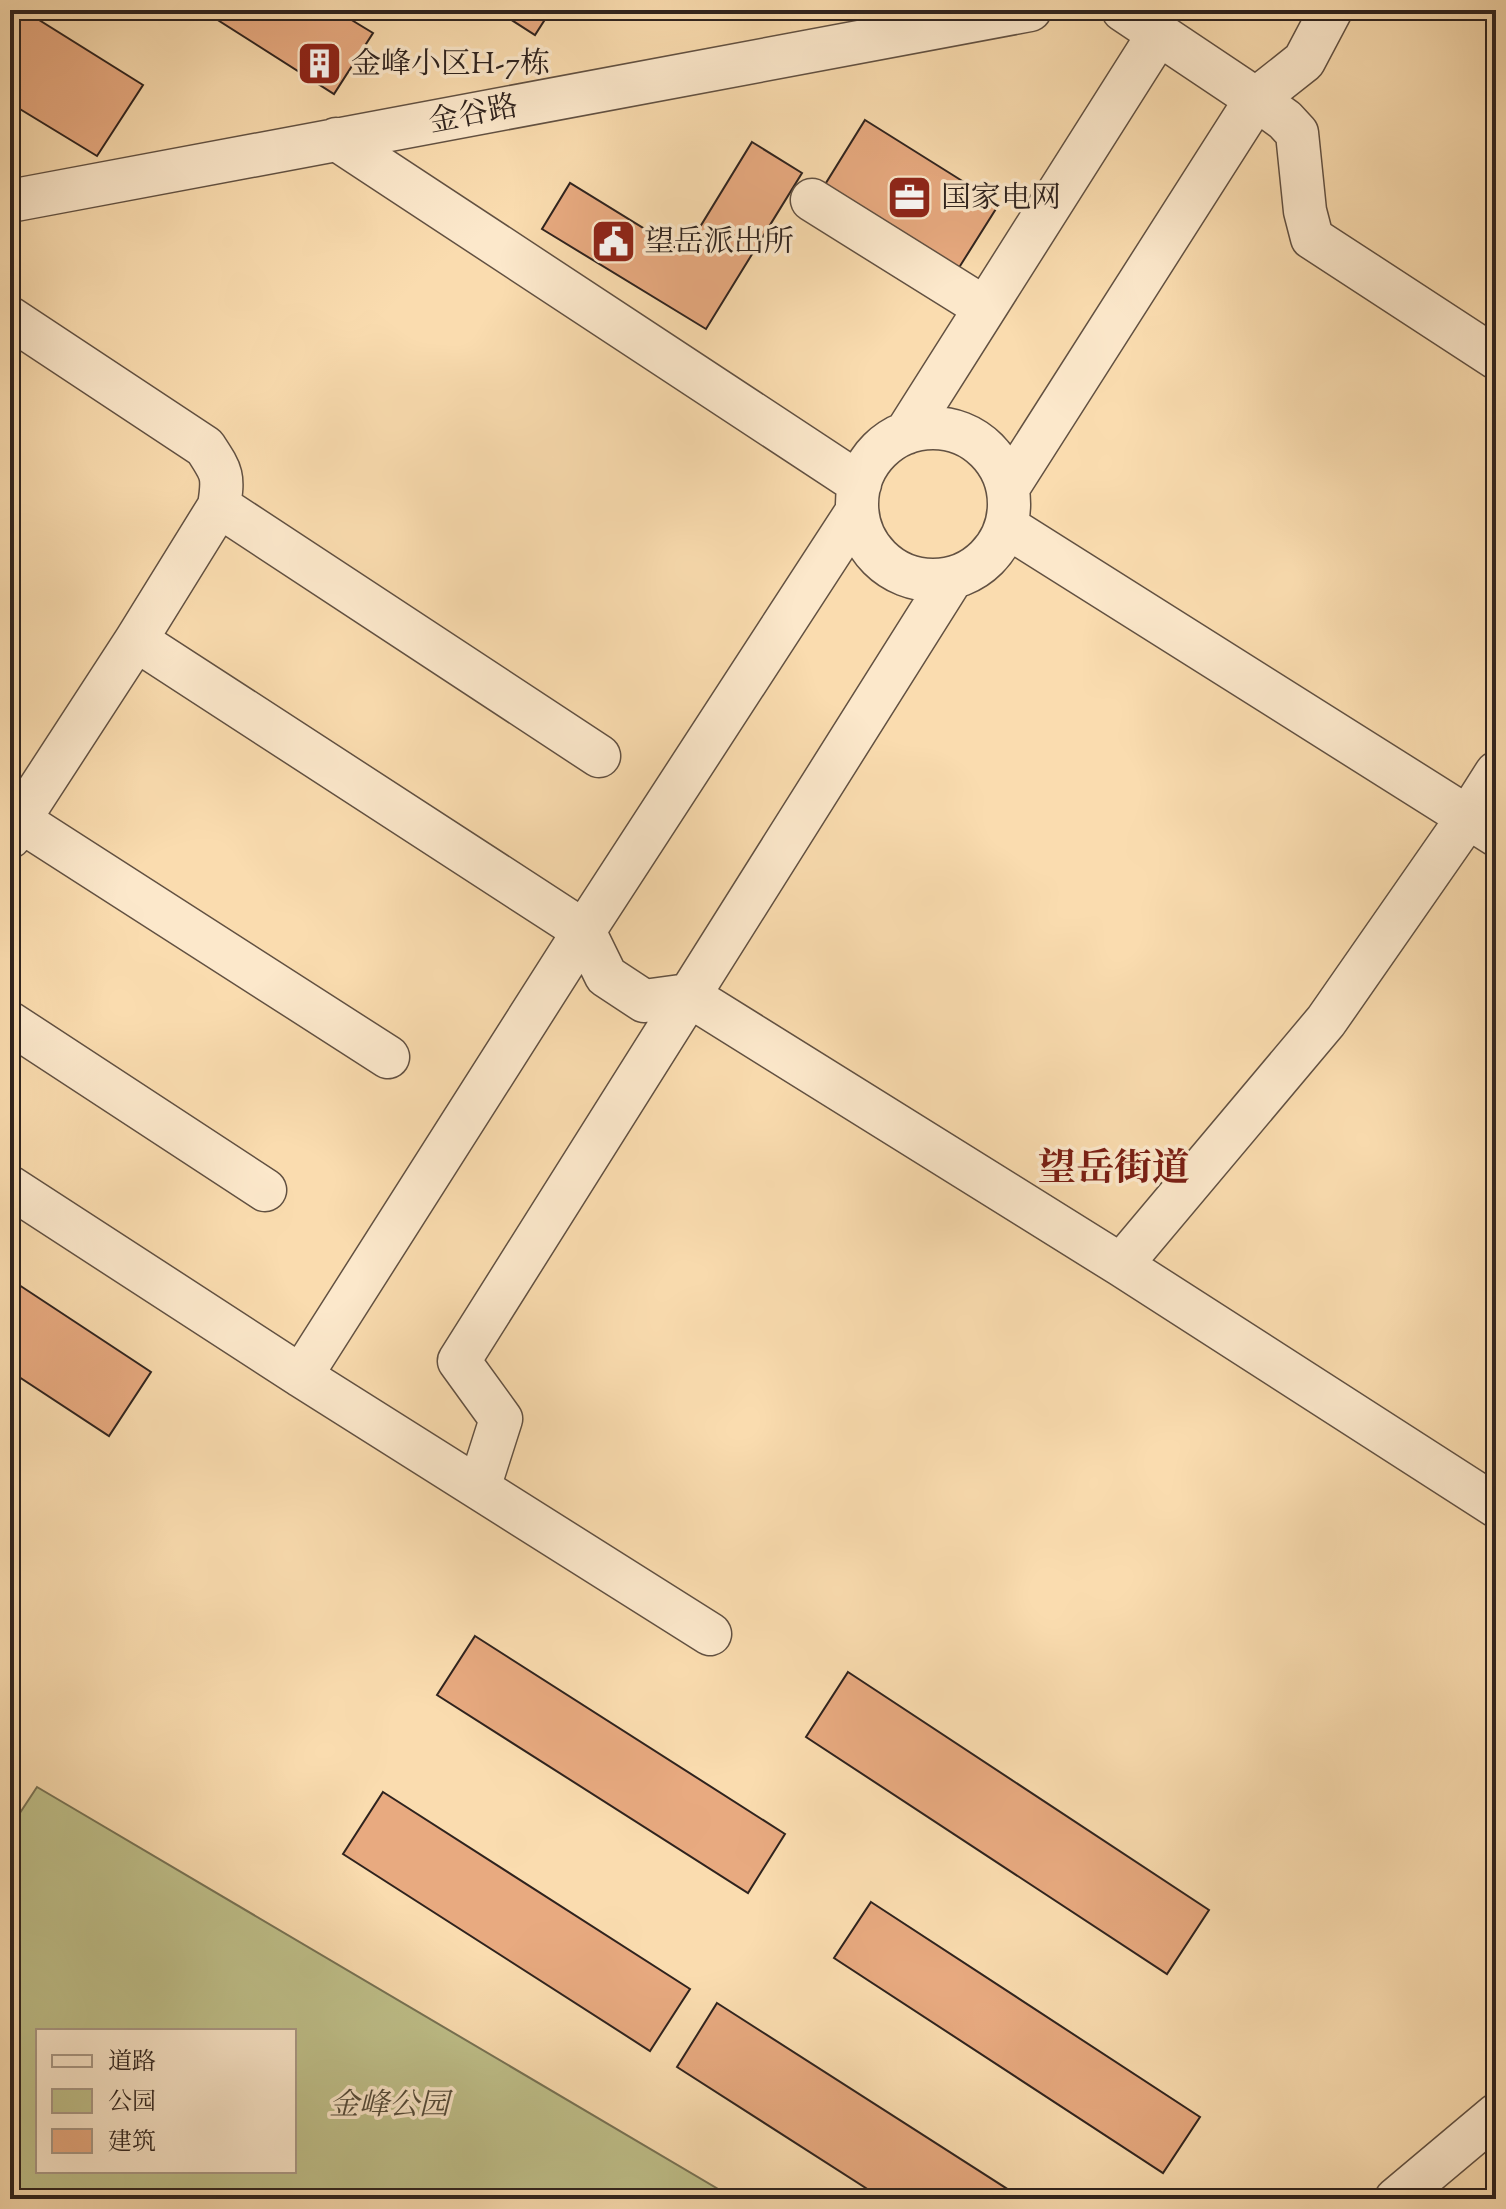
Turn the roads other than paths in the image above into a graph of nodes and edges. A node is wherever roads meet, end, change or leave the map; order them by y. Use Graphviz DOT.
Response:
graph roads {
  1 [pos="1030,10"];
  2 [pos="1123,10"];
  3 [pos="1331,10"];
  4 [pos="1158,35"];
  5 [pos="1256,99"];
  6 [pos="336,139"];
  7 [pos="812,200"];
  8 [pos="10,201"];
  9 [pos="985,308"];
  10 [pos="10,318"];
  11 [pos="1496,358"];
  12 [pos="906,433"];
  13 [pos="858,498"];
  14 [pos="219,506"];
  15 [pos="1007,507"];
  16 [pos="952,578"];
  17 [pos="136,640"];
  18 [pos="599,756"];
  19 [pos="1496,773"];
  20 [pos="1482,826"];
  21 [pos="14,829"];
  22 [pos="584,931"];
  23 [pos="688,995"];
  24 [pos="10,1023"];
  25 [pos="388,1057"];
  26 [pos="10,1187"];
  27 [pos="265,1190"];
  28 [pos="1121,1265"];
  29 [pos="301,1376"];
  30 [pos="479,1488"];
  31 [pos="1496,1506"];
  32 [pos="710,1634"];
  33 [pos="1496,2115"];
  34 [pos="1396,2199"];
  1 -- 6 [label="street, 金谷路"];
  2 -- 4 [label="street"];
  3 -- 5 [label="street"];
  4 -- 5 [label="street"];
  4 -- 9 [label="street"];
  5 -- 11 [label="street"];
  5 -- 15 [label="street"];
  6 -- 8 [label="street, 金谷路"];
  6 -- 13 [label="street"];
  7 -- 9 [label="street"];
  9 -- 12 [label="street"];
  10 -- 14 [label="street"];
  12 -- 13 [label="street"];
  12 -- 15 [label="street"];
  13 -- 16 [label="street"];
  13 -- 22 [label="street"];
  14 -- 17 [label="street"];
  14 -- 18 [label="street"];
  15 -- 16 [label="street"];
  15 -- 20 [label="street"];
  16 -- 23 [label="street"];
  17 -- 21 [label="street"];
  17 -- 22 [label="street"];
  19 -- 20 [label="street"];
  20 -- 28 [label="street"];
  21 -- 25 [label="street"];
  22 -- 23 [label="street"];
  22 -- 29 [label="street"];
  23 -- 28 [label="street"];
  23 -- 30 [label="street"];
  24 -- 27 [label="street"];
  26 -- 29 [label="street"];
  28 -- 31 [label="street"];
  29 -- 30 [label="street"];
  30 -- 32 [label="street"];
  33 -- 34 [label="street"];
}
